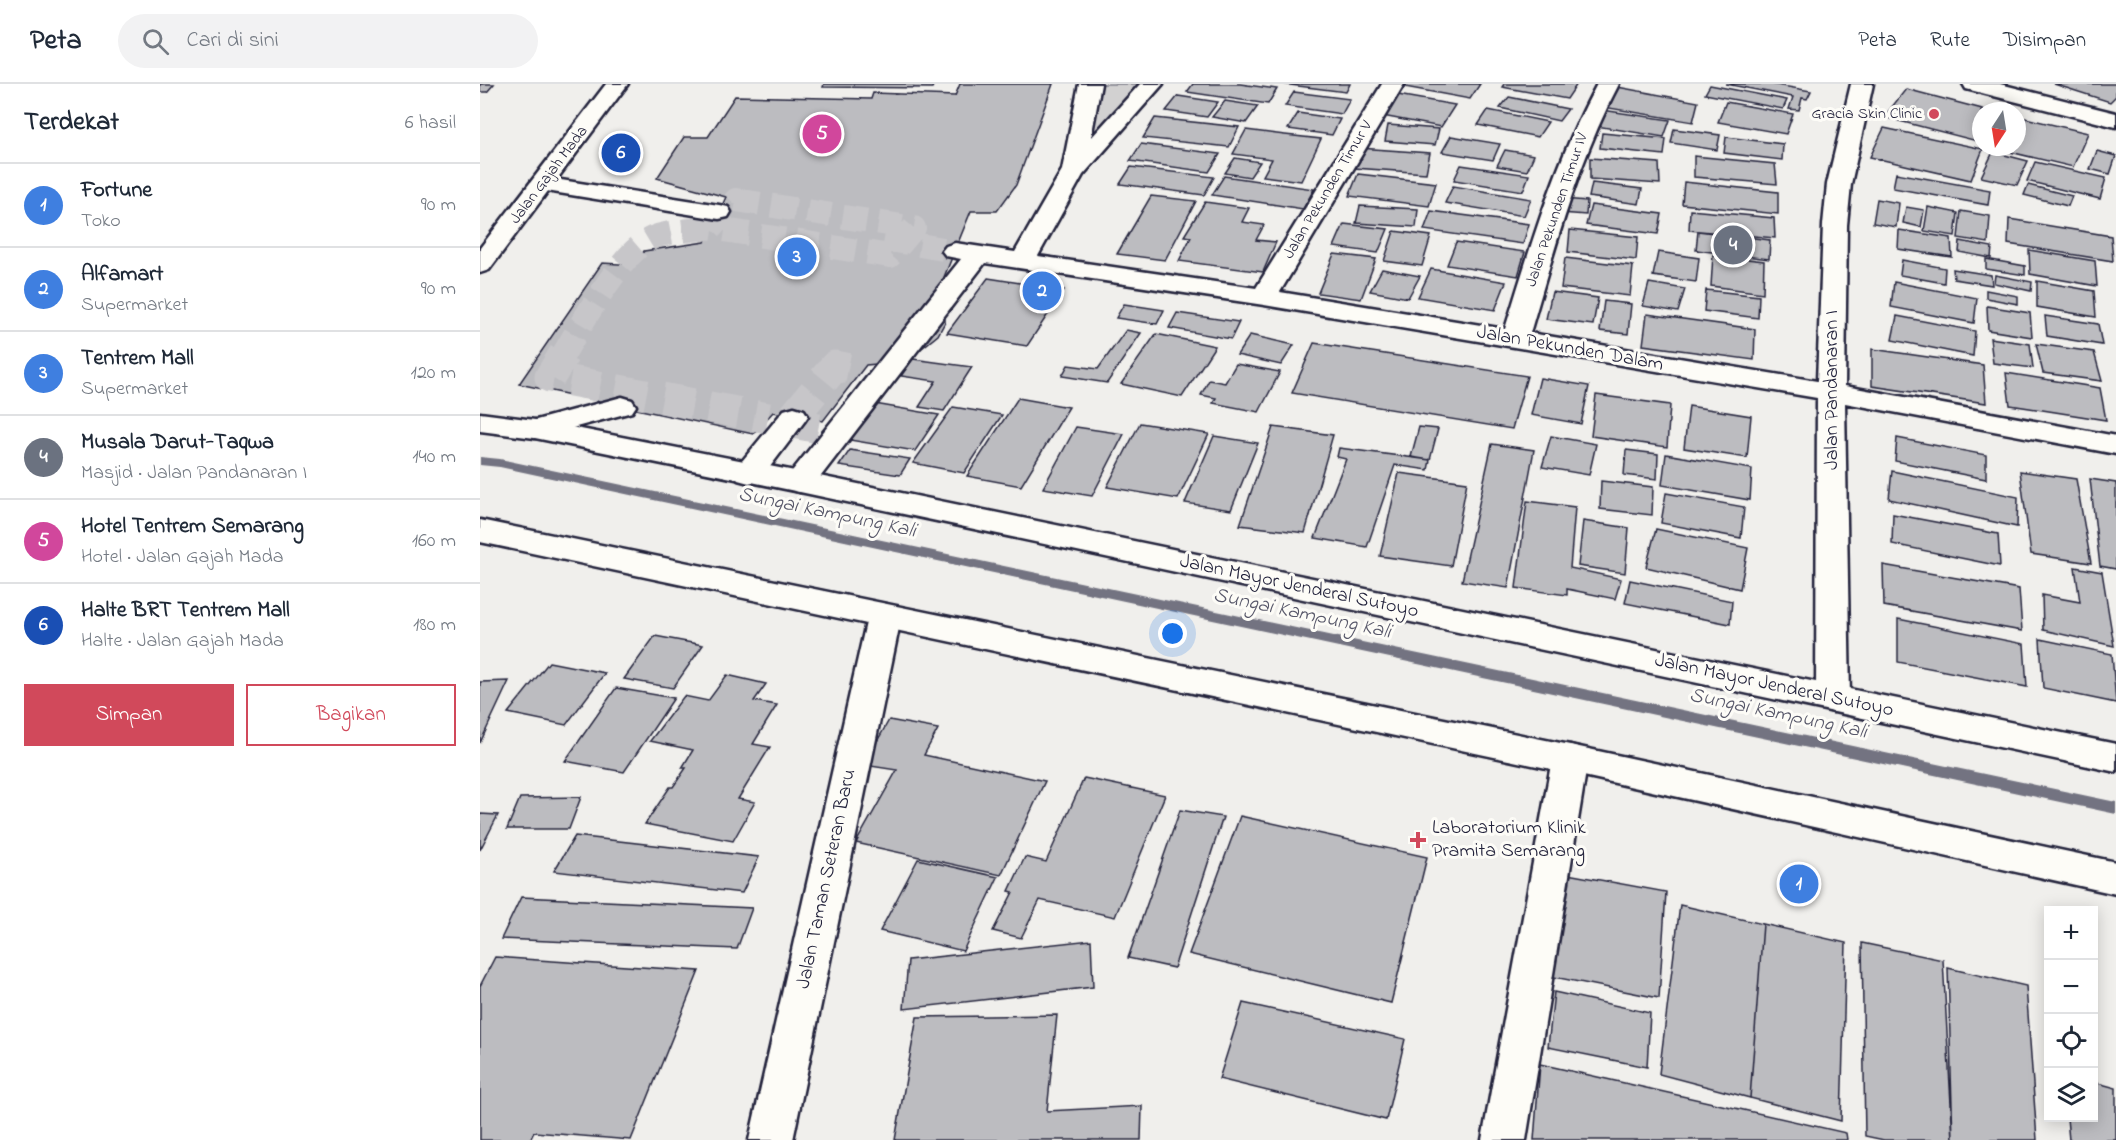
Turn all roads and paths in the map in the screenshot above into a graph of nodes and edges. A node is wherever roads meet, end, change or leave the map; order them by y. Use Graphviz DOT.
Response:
graph roads {
  1 [pos="617,84"];
  2 [pos="1090,84"];
  3 [pos="1152,84"];
  4 [pos="1393,84"];
  5 [pos="1608,84"];
  6 [pos="1862,84"];
  7 [pos="1974,84"];
  8 [pos="2116,120"];
  9 [pos="1074,170"];
  10 [pos="542,183"];
  11 [pos="719,212"];
  12 [pos="1022,262"];
  13 [pos="480,265"];
  14 [pos="1264,297"];
  15 [pos="1515,339"];
  16 [pos="1831,392"];
  17 [pos="622,406"];
  18 [pos="783,419"];
  19 [pos="480,422"];
  20 [pos="536,429"];
  21 [pos="2116,445"];
  22 [pos="749,473"];
  23 [pos="800,482"];
  24 [pos="480,531"];
  25 [pos="884,618"];
  26 [pos="1833,699"];
  27 [pos="2116,758"];
  28 [pos="1570,759"];
  29 [pos="2116,878"];
  30 [pos="771,1140"];
  31 [pos="1504,1140"];
  1 -- 10 [label="street, Jalan Gajah Mada"];
  2 -- 9 [label="street"];
  3 -- 9 [label="street"];
  4 -- 14 [label="street, Jalan Pekunden Timur V"];
  5 -- 15 [label="street, Jalan Pekunden Timur IV"];
  6 -- 16 [label="street, Jalan Pandanaran I"];
  7 -- 8 [label="street"];
  9 -- 12 [label="street"];
  10 -- 11 [label="street"];
  10 -- 13 [label="street, Jalan Gajah Mada"];
  12 -- 14 [label="street, Jalan Pekunden Dalam"];
  12 -- 23 [label="street, Jalan Pekunden Dalam"];
  14 -- 15 [label="street, Jalan Pekunden Dalam"];
  15 -- 16 [label="street, Jalan Pekunden Dalam"];
  16 -- 21 [label="street, Jalan Pekunden Dalam"];
  16 -- 26 [label="street, Jalan Pandanaran I"];
  17 -- 20 [label="street"];
  18 -- 22 [label="street"];
  19 -- 20 [label="street, Jalan Mayor Jenderal Sutoyo"];
  20 -- 22 [label="street, Jalan Mayor Jenderal Sutoyo"];
  22 -- 23 [label="street, Jalan Mayor Jenderal Sutoyo"];
  23 -- 26 [label="street, Jalan Mayor Jenderal Sutoyo"];
  24 -- 25 [label="street"];
  25 -- 28 [label="street"];
  25 -- 30 [label="street, Jalan Taman Seteran Baru"];
  26 -- 27 [label="street, Jalan Mayor Jenderal Sutoyo"];
  28 -- 29 [label="street"];
  28 -- 31 [label="street"];
}
